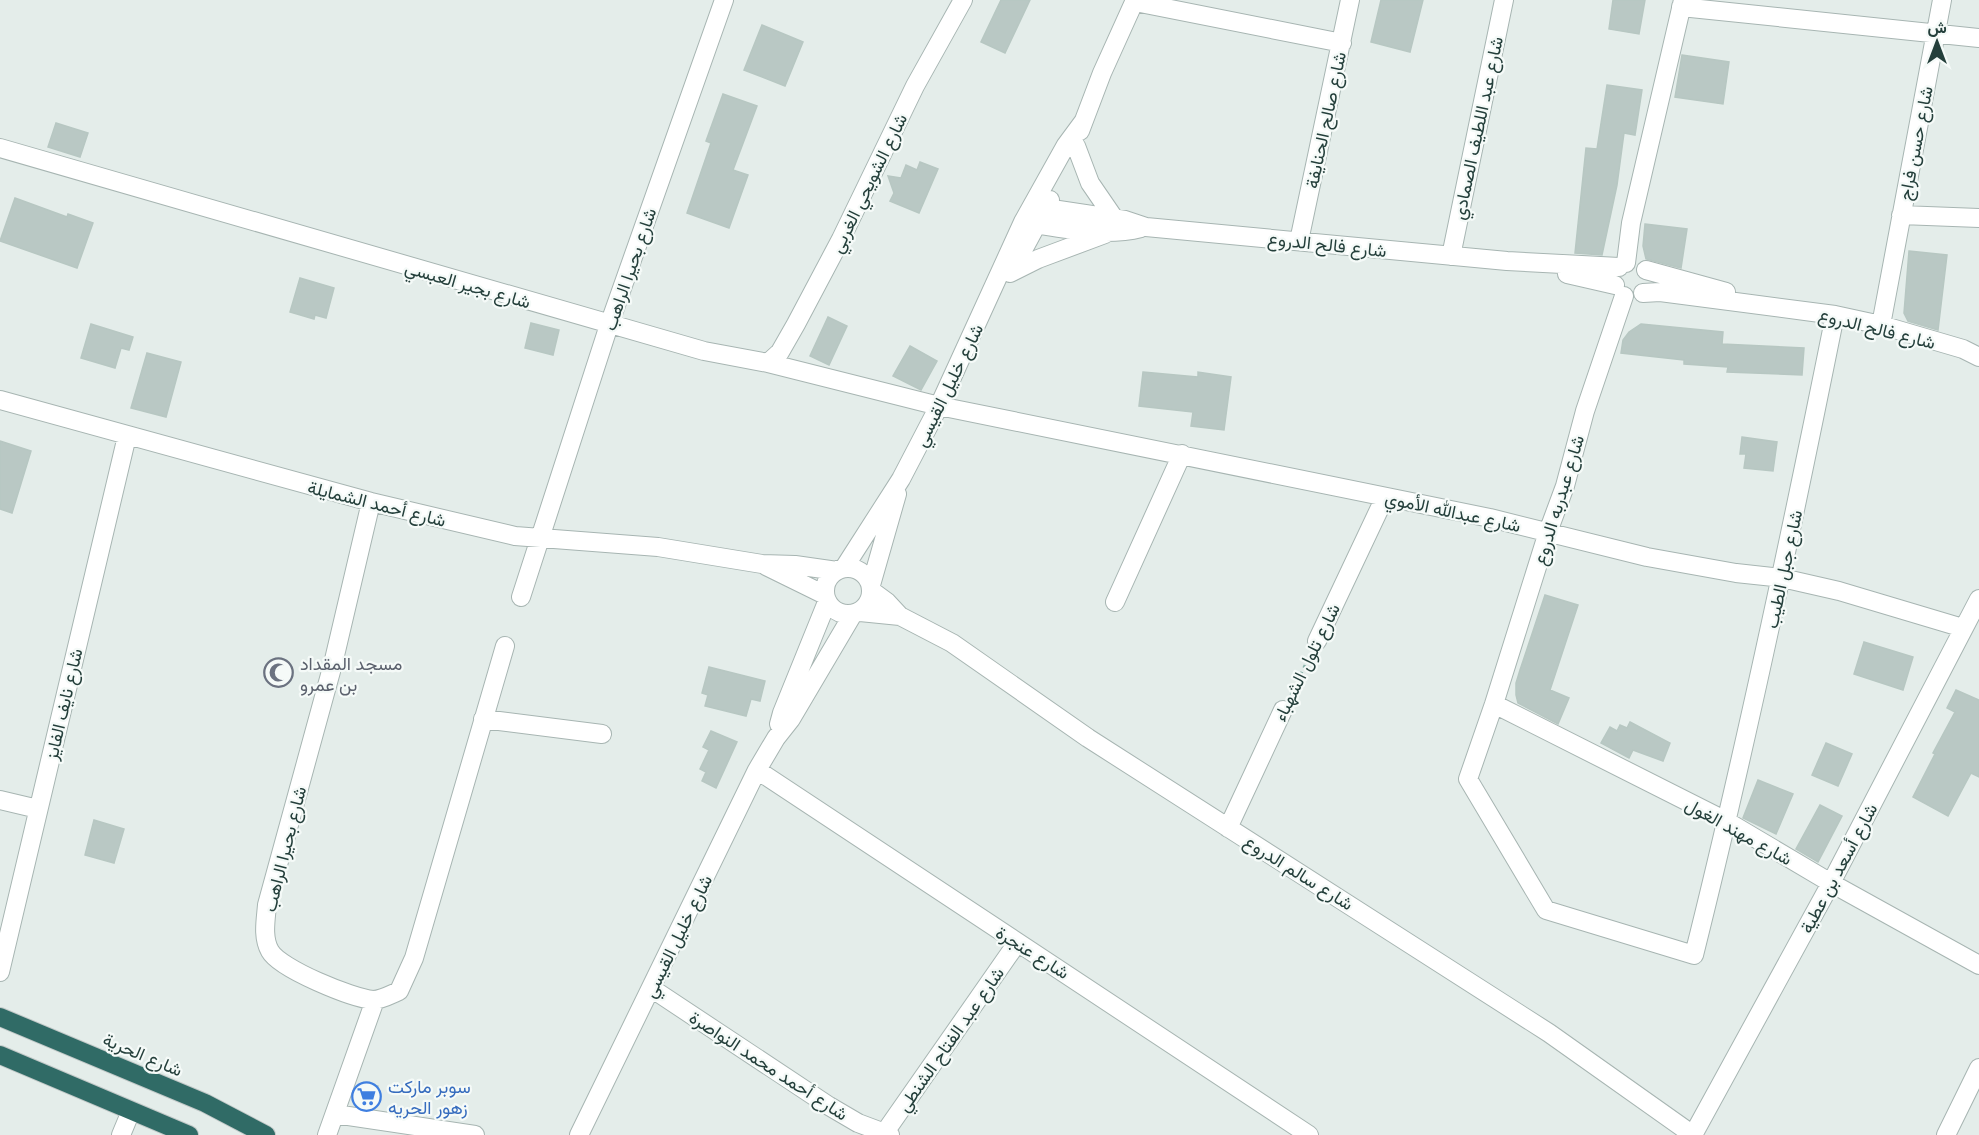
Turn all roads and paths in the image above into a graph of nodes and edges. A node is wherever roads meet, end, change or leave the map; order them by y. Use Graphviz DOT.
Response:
graph roads {
  1 [pos="724,0"];
  2 [pos="963,0"];
  3 [pos="1350,0"];
  4 [pos="1504,0"];
  5 [pos="1942,0"];
  6 [pos="1135,1"];
  7 [pos="1682,4"];
  8 [pos="1936,33"];
  9 [pos="1979,38"];
  10 [pos="1342,43"];
  11 [pos="1083,122"];
  12 [pos="1076,146"];
  13 [pos="0,148"];
  14 [pos="1035,215"];
  15 [pos="1901,215"];
  16 [pos="1979,218"];
  17 [pos="1113,225"];
  18 [pos="1299,241"];
  19 [pos="1451,256"];
  20 [pos="1010,273"];
  21 [pos="1628,274"];
  22 [pos="993,291"];
  23 [pos="1774,306"];
  24 [pos="1835,315"];
  25 [pos="609,325"];
  26 [pos="1881,325"];
  27 [pos="1979,357"];
  28 [pos="768,363"];
  29 [pos="0,400"];
  30 [pos="939,406"];
  31 [pos="127,436"];
  32 [pos="1182,454"];
  33 [pos="901,479"];
  34 [pos="1385,497"];
  35 [pos="371,502"];
  36 [pos="1548,532"];
  37 [pos="539,539"];
  38 [pos="762,564"];
  39 [pos="841,569"];
  40 [pos="1782,578"];
  41 [pos="872,588"];
  42 [pos="521,597"];
  43 [pos="826,598"];
  44 [pos="1979,599"];
  45 [pos="1115,602"];
  46 [pos="857,613"];
  47 [pos="900,616"];
  48 [pos="1963,628"];
  49 [pos="1317,641"];
  50 [pos="505,646"];
  51 [pos="1494,704"];
  52 [pos="1283,710"];
  53 [pos="483,719"];
  54 [pos="602,734"];
  55 [pos="776,738"];
  56 [pos="757,770"];
  57 [pos="0,800"];
  58 [pos="38,809"];
  59 [pos="1728,822"];
  60 [pos="1228,828"];
  61 [pos="1831,883"];
  62 [pos="1017,943"];
  63 [pos="1979,965"];
  64 [pos="0,972"];
  65 [pos="651,988"];
  66 [pos="375,1000"];
  67 [pos="0,1017"];
  68 [pos="0,1055"];
  69 [pos="1979,1068"];
  70 [pos="131,1111"];
  71 [pos="334,1114"];
  72 [pos="886,1134"];
  73 [pos="121,1135"];
  74 [pos="189,1135"];
  75 [pos="266,1135"];
  76 [pos="327,1135"];
  77 [pos="475,1135"];
  78 [pos="579,1135"];
  79 [pos="1309,1135"];
  80 [pos="1693,1135"];
  81 [pos="1946,1135"];
  1 -- 25 [label="street, شارع بحيرا الراهب"];
  2 -- 28 [label="street, شارع الشويحي الغربي"];
  3 -- 10 [label="street, شارع صالح الحنايفة"];
  4 -- 19 [label="street, شارع عبد اللطيف الصمادي"];
  5 -- 8 [label="street, شارع حسن فراج"];
  6 -- 10 [label="street"];
  6 -- 11 [label="street, شارع خليل القيسي"];
  7 -- 8 [label="street"];
  7 -- 21 [label="street, شارع عبدربه الدروع"];
  8 -- 9 [label="street"];
  8 -- 15 [label="street, شارع حسن فراج"];
  10 -- 18 [label="street, شارع صالح الحنايفة"];
  11 -- 12 [label="street, شارع خليل القيسي"];
  11 -- 14 [label="street, شارع خليل القيسي"];
  12 -- 14 [label="street, شارع خليل القيسي"];
  12 -- 17 [label="street"];
  13 -- 25 [label="street, شارع بجير العبسي"];
  14 -- 17 [label="street, شارع فالح الدروع"];
  14 -- 20 [label="street, شارع خليل القيسي"];
  14 -- 22 [label="street, شارع خليل القيسي"];
  15 -- 16 [label="street, شارع حسن فراج"];
  15 -- 26 [label="street, شارع حسن فراج"];
  17 -- 18 [label="street, شارع فالح الدروع"];
  17 -- 20 [label="street"];
  18 -- 19 [label="street, شارع فالح الدروع"];
  19 -- 21 [label="street, شارع فالح الدروع"];
  20 -- 22 [label="street, شارع خليل القيسي"];
  21 -- 23 [label="street, شارع فالح الدروع"];
  21 -- 23 [label="street, شارع فالح الدروع"];
  21 -- 36 [label="street, شارع عبدربه الدروع"];
  22 -- 30 [label="street, شارع خليل القيسي"];
  23 -- 24 [label="street, شارع فالح الدروع"];
  24 -- 26 [label="street, شارع فالح الدروع"];
  24 -- 40 [label="street, شارع جبل الطيب"];
  25 -- 28 [label="street, شارع بجير العبسي"];
  25 -- 37 [label="street, شارع بحيرا الراهب"];
  26 -- 27 [label="street, شارع فالح الدروع"];
  28 -- 30 [label="street, شارع بجير العبسي"];
  29 -- 31 [label="street, شارع أحمد الشمايلة"];
  30 -- 32 [label="street, شارع عبدالله الأموي"];
  30 -- 33 [label="street, شارع خليل القيسي"];
  31 -- 35 [label="street, شارع أحمد الشمايلة"];
  31 -- 58 [label="street, شارع نايف الفايز"];
  32 -- 34 [label="street, شارع عبدالله الأموي"];
  32 -- 45 [label="street"];
  33 -- 39 [label="street, شارع خليل القيسي"];
  33 -- 41 [label="street, شارع خليل القيسي"];
  34 -- 36 [label="street, شارع عبدالله الأموي"];
  34 -- 49 [label="street, شارع تلول الشهباء"];
  35 -- 37 [label="street, شارع أحمد الشمايلة"];
  35 -- 66 [label="street, شارع بحيرا الراهب"];
  36 -- 40 [label="street, شارع عبدالله الأموي"];
  36 -- 51 [label="street, شارع عبدربه الدروع"];
  37 -- 38 [label="street, شارع أحمد الشمايلة"];
  37 -- 42 [label="street, شارع بحيرا الراهب"];
  38 -- 39 [label="street, شارع أحمد الشمايلة"];
  38 -- 43 [label="street, شارع أحمد الشمايلة"];
  39 -- 41 [label="street"];
  39 -- 43 [label="street"];
  40 -- 48 [label="street, شارع عبدالله الأموي"];
  40 -- 59 [label="street, شارع جبل الطيب"];
  41 -- 46 [label="street"];
  41 -- 47 [label="street, شارع سالم الدروع"];
  43 -- 46 [label="street"];
  43 -- 55 [label="street, شارع خليل القيسي"];
  44 -- 48 [label="street, شارع أسعد بن عطية"];
  46 -- 47 [label="street, شارع سالم الدروع"];
  46 -- 55 [label="street, شارع خليل القيسي"];
  47 -- 60 [label="street, شارع سالم الدروع"];
  48 -- 61 [label="street, شارع أسعد بن عطية"];
  49 -- 52 [label="path, شارع تلول الشهباء"];
  50 -- 53 [label="street"];
  51 -- 59 [label="street, شارع مهند الغول"];
  51 -- 59 [label="street, شارع عبدربه الدروع"];
  52 -- 60 [label="street, شارع تلول الشهباء"];
  53 -- 54 [label="street"];
  53 -- 66 [label="street"];
  55 -- 56 [label="street, شارع خليل القيسي"];
  56 -- 62 [label="street, شارع عنجرة"];
  56 -- 65 [label="street, شارع خليل القيسي"];
  57 -- 58 [label="street"];
  58 -- 64 [label="street, شارع نايف الفايز"];
  59 -- 61 [label="street, شارع مهند الغول"];
  60 -- 80 [label="street, شارع سالم الدروع"];
  61 -- 63 [label="street, شارع مهند الغول"];
  61 -- 80 [label="street, شارع أسعد بن عطية"];
  62 -- 72 [label="street, شارع عبد الفتاح الشنطي"];
  62 -- 79 [label="street, شارع عنجرة"];
  65 -- 72 [label="street, شارع أحمد محمد النواصرة"];
  65 -- 78 [label="street, شارع خليل القيسي"];
  66 -- 71 [label="street"];
  67 -- 75 [label="highway, شارع الحرية"];
  68 -- 70 [label="highway"];
  69 -- 81 [label="street"];
  70 -- 73 [label="street"];
  70 -- 74 [label="highway"];
  71 -- 76 [label="street"];
  71 -- 77 [label="street"];
}
